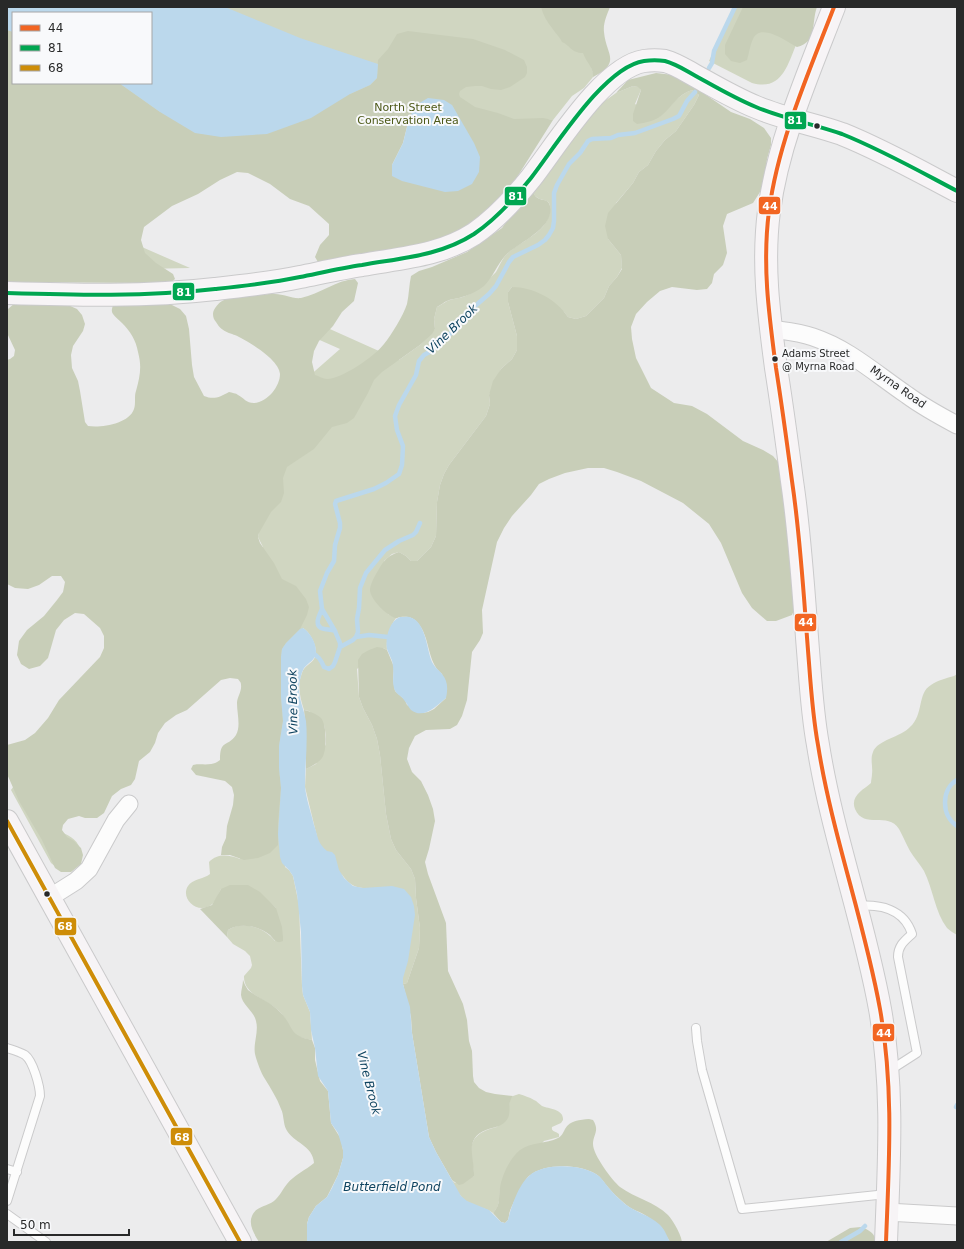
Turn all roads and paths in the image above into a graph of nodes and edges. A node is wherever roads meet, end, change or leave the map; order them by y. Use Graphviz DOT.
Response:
graph roads {
  1 [pos="834,7"];
  2 [pos="792,119"];
  3 [pos="957,191"];
  4 [pos="7,293"];
  5 [pos="771,329"];
  6 [pos="957,425"];
  7 [pos="129,804"];
  8 [pos="7,821"];
  9 [pos="49,898"];
  10 [pos="856,906"];
  11 [pos="696,1028"];
  12 [pos="7,1048"];
  13 [pos="888,1071"];
  14 [pos="7,1169"];
  15 [pos="16,1172"];
  16 [pos="7,1201"];
  17 [pos="888,1203"];
  18 [pos="7,1214"];
  19 [pos="957,1216"];
  20 [pos="46,1242"];
  21 [pos="240,1242"];
  22 [pos="886,1242"];
  1 -- 2 [label="main road"];
  2 -- 3 [label="main road"];
  2 -- 4 [label="main road"];
  2 -- 5 [label="main road"];
  5 -- 6 [label="street, Myrna Road"];
  5 -- 10 [label="main road"];
  7 -- 9 [label="street"];
  8 -- 9 [label="main road"];
  9 -- 21 [label="main road"];
  10 -- 13 [label="main road"];
  10 -- 13 [label="lane"];
  11 -- 17 [label="lane"];
  12 -- 15 [label="lane"];
  13 -- 17 [label="main road"];
  14 -- 15 [label="lane"];
  15 -- 16 [label="lane"];
  17 -- 19 [label="street"];
  17 -- 22 [label="main road"];
  18 -- 20 [label="lane"];
}
